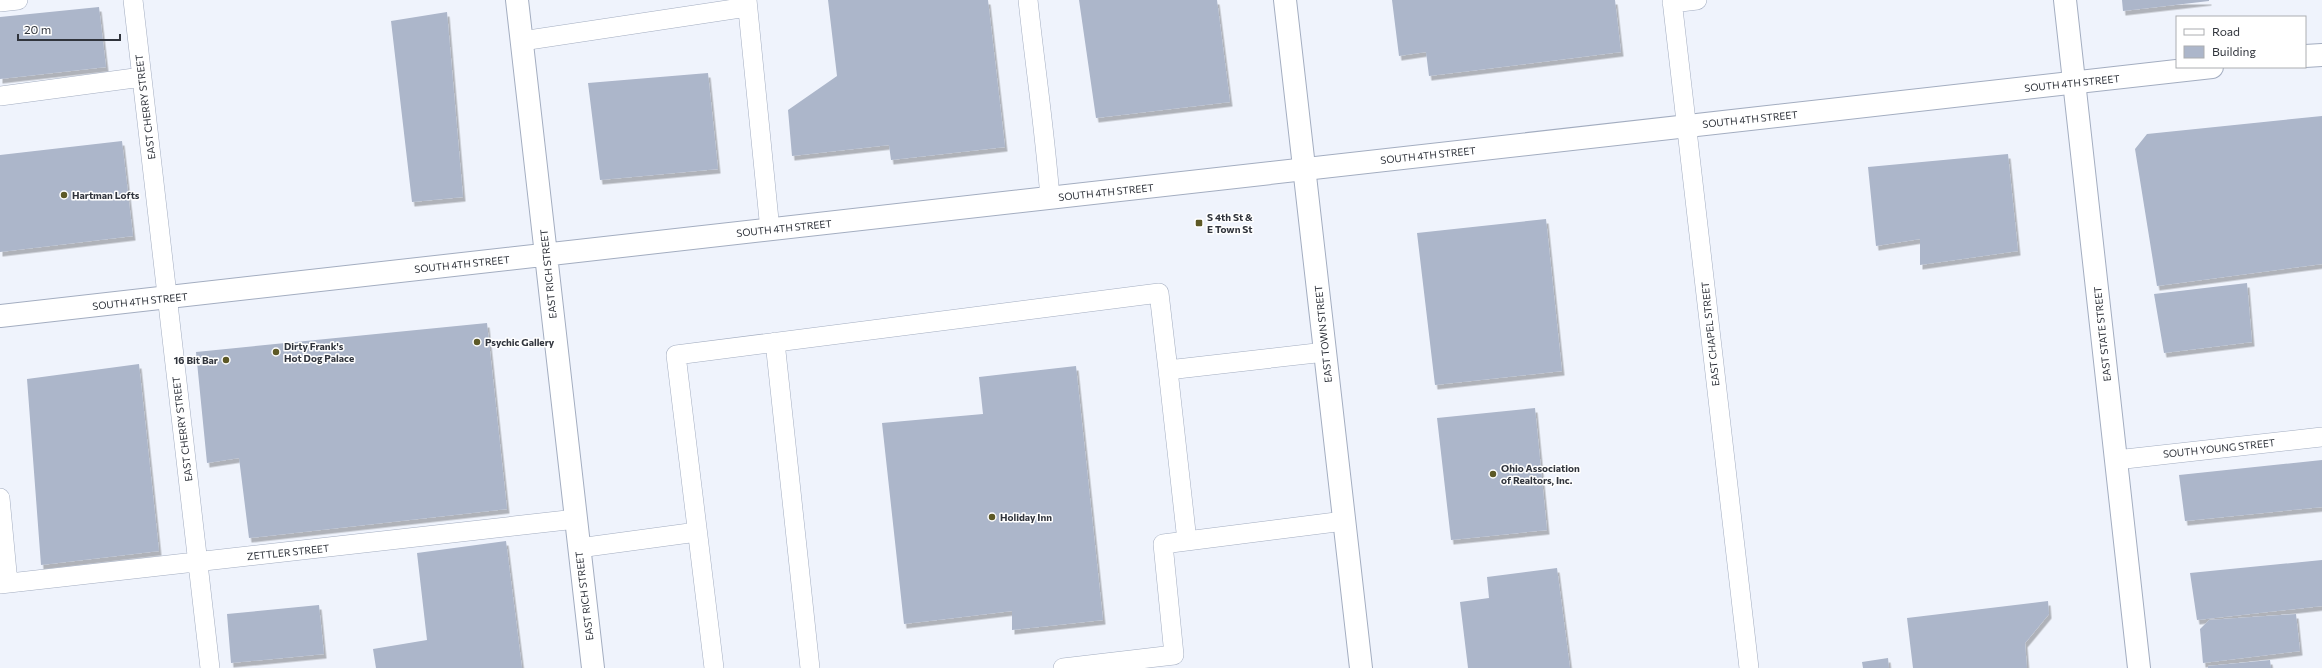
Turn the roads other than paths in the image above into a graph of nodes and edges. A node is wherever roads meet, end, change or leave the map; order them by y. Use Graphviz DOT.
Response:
graph roads {
  1 [pos="18,0"];
  2 [pos="133,0"];
  3 [pos="517,0"];
  4 [pos="1028,0"];
  5 [pos="1285,0"];
  6 [pos="1697,0"];
  7 [pos="2065,0"];
  8 [pos="0,2"];
  9 [pos="1672,2"];
  10 [pos="747,4"];
  11 [pos="522,41"];
  12 [pos="2322,54"];
  13 [pos="2306,56"];
  14 [pos="2203,68"];
  15 [pos="142,77"];
  16 [pos="2074,82"];
  17 [pos="0,96"];
  18 [pos="1687,126"];
  19 [pos="1304,169"];
  20 [pos="1050,198"];
  21 [pos="770,230"];
  22 [pos="546,255"];
  23 [pos="167,298"];
  24 [pos="0,316"];
  25 [pos="775,342"];
  26 [pos="1325,352"];
  27 [pos="1168,370"];
  28 [pos="2322,437"];
  29 [pos="2116,460"];
  30 [pos="0,498"];
  31 [pos="576,519"];
  32 [pos="1344,521"];
  33 [pos="697,532"];
  34 [pos="1187,541"];
  35 [pos="579,548"];
  36 [pos="198,562"];
  37 [pos="4,584"];
  38 [pos="210,668"];
  39 [pos="593,668"];
  40 [pos="714,668"];
  41 [pos="810,668"];
  42 [pos="1063,668"];
  43 [pos="1361,668"];
  44 [pos="1749,668"];
  45 [pos="2139,668"];
  1 -- 8 [label="lane"];
  2 -- 15 [label="lane, EAST CHERRY STREET"];
  3 -- 11 [label="main road, EAST RICH STREET"];
  4 -- 20 [label="lane"];
  5 -- 19 [label="main road, EAST TOWN STREET"];
  6 -- 9 [label="lane"];
  7 -- 16 [label="main road, EAST STATE STREET"];
  9 -- 18 [label="lane, EAST CHAPEL STREET"];
  10 -- 11 [label="lane"];
  10 -- 21 [label="lane"];
  11 -- 22 [label="main road, EAST RICH STREET"];
  12 -- 13 [label="main road"];
  14 -- 16 [label="main road, SOUTH 4TH STREET"];
  15 -- 17 [label="lane"];
  15 -- 23 [label="lane, EAST CHERRY STREET"];
  16 -- 18 [label="main road, SOUTH 4TH STREET"];
  16 -- 29 [label="main road, EAST STATE STREET"];
  18 -- 19 [label="main road, SOUTH 4TH STREET"];
  18 -- 44 [label="lane, EAST CHAPEL STREET"];
  19 -- 20 [label="main road, SOUTH 4TH STREET"];
  19 -- 26 [label="main road, EAST TOWN STREET"];
  20 -- 21 [label="main road, SOUTH 4TH STREET"];
  21 -- 22 [label="main road, SOUTH 4TH STREET"];
  22 -- 23 [label="main road, SOUTH 4TH STREET"];
  22 -- 31 [label="main road, EAST RICH STREET"];
  23 -- 24 [label="main road, SOUTH 4TH STREET"];
  23 -- 36 [label="lane, EAST CHERRY STREET"];
  25 -- 27 [label="lane"];
  25 -- 33 [label="lane"];
  25 -- 41 [label="lane"];
  26 -- 27 [label="lane"];
  26 -- 32 [label="main road, EAST TOWN STREET"];
  27 -- 34 [label="lane"];
  28 -- 29 [label="lane, SOUTH YOUNG STREET"];
  29 -- 45 [label="main road, EAST STATE STREET"];
  30 -- 37 [label="lane"];
  31 -- 35 [label="main road, EAST RICH STREET"];
  31 -- 36 [label="lane, ZETTLER STREET"];
  32 -- 34 [label="lane"];
  32 -- 43 [label="main road, EAST TOWN STREET"];
  33 -- 35 [label="lane"];
  33 -- 40 [label="lane"];
  34 -- 42 [label="lane"];
  35 -- 39 [label="main road, EAST RICH STREET"];
  36 -- 37 [label="lane, ZETTLER STREET"];
  36 -- 38 [label="lane, EAST CHERRY STREET"];
}
